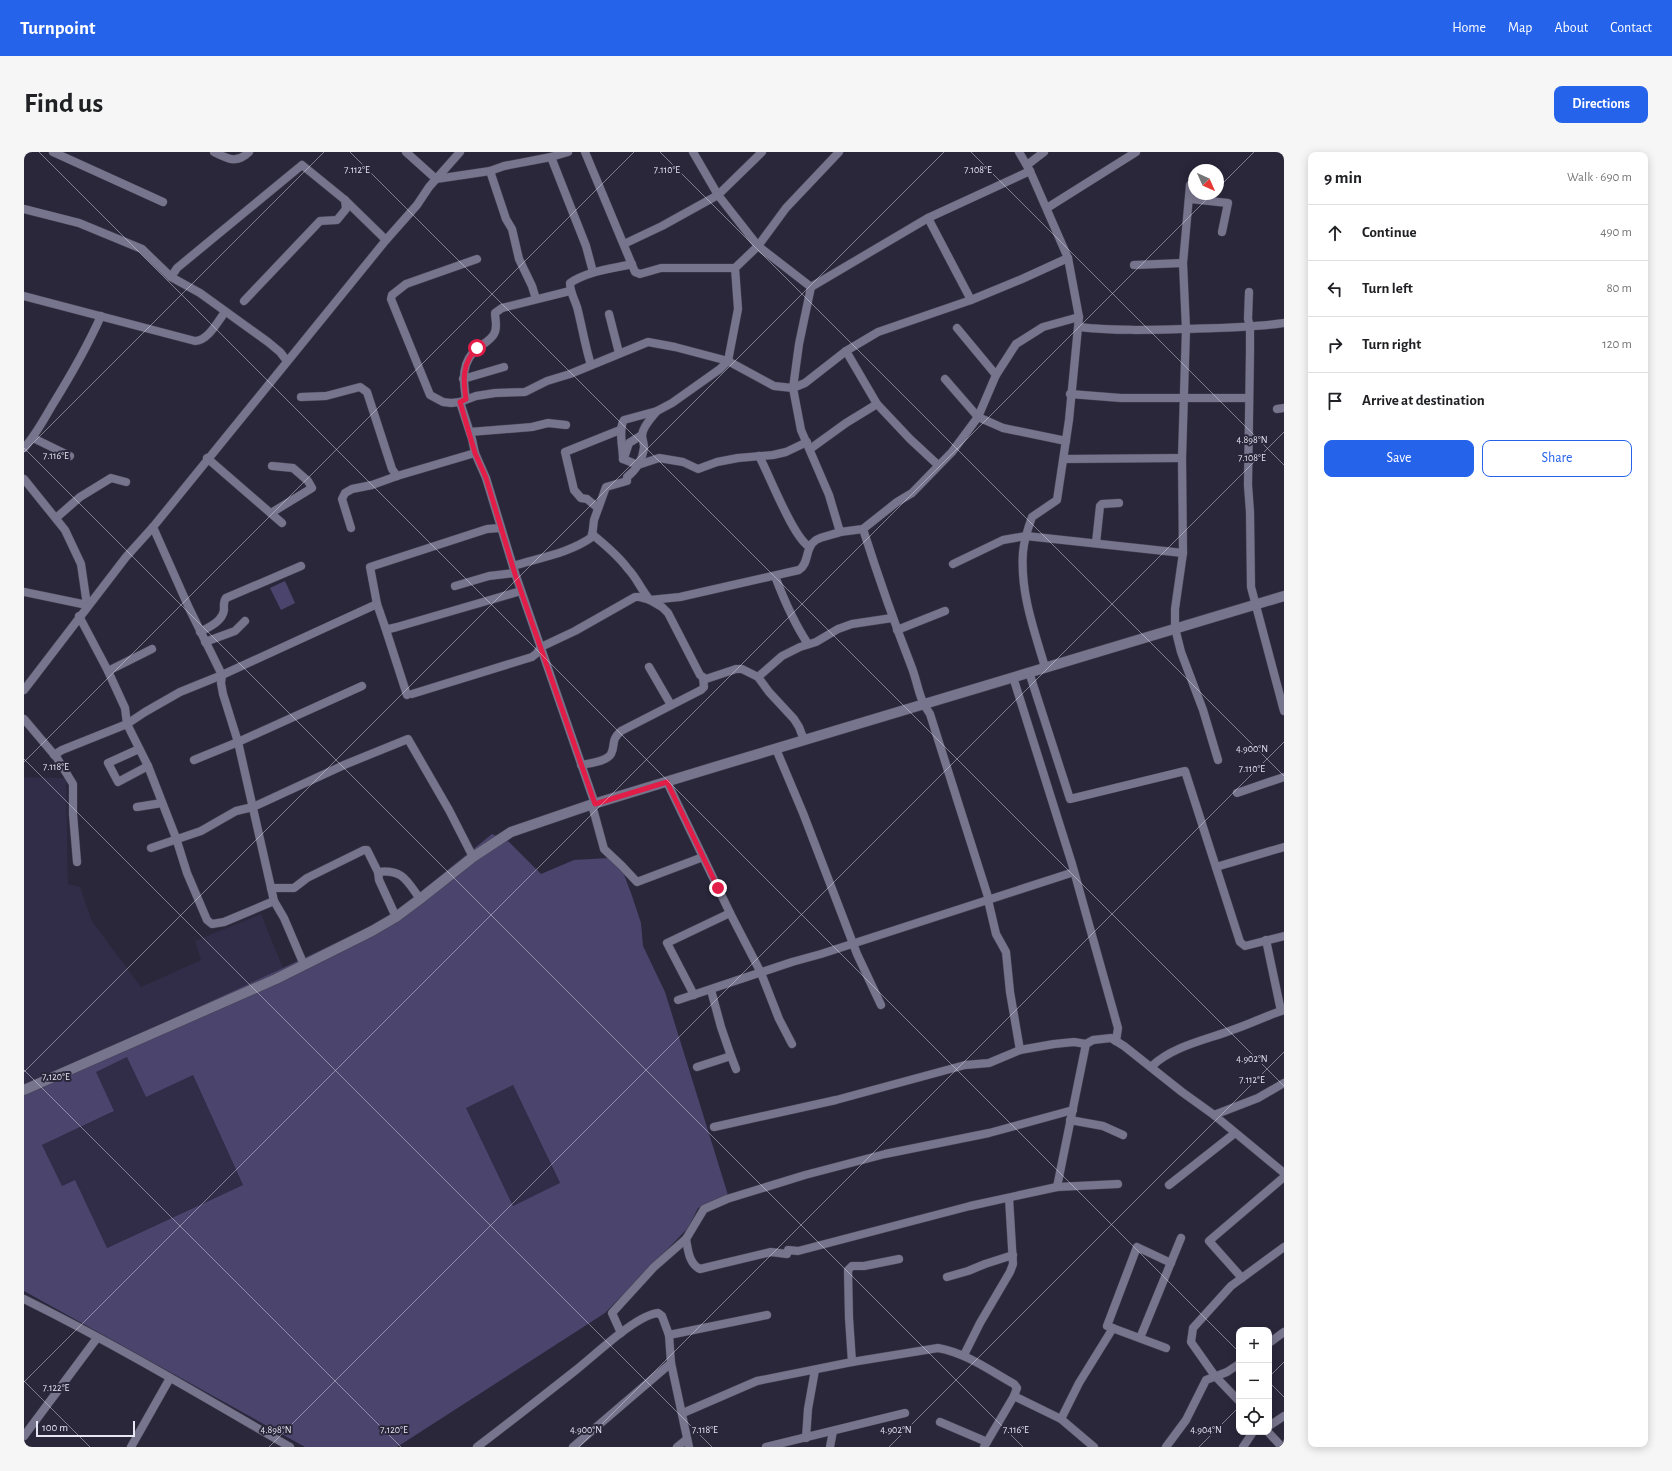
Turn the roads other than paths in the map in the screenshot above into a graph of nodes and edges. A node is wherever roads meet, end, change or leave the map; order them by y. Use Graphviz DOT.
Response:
graph roads {
  1 [pos="53,152"];
  2 [pos="214,152"];
  3 [pos="249,152"];
  4 [pos="406,152"];
  5 [pos="460,152"];
  6 [pos="568,152"];
  7 [pos="585,152"];
  8 [pos="692,152"];
  9 [pos="762,152"];
  10 [pos="839,152"];
  11 [pos="1019,152"];
  12 [pos="1044,152"];
  13 [pos="1136,152"];
  14 [pos="551,157"];
  15 [pos="1029,168"];
  16 [pos="490,171"];
  17 [pos="436,180"];
  18 [pos="718,195"];
  19 [pos="345,200"];
  20 [pos="1190,200"];
  21 [pos="1200,200"];
  22 [pos="163,202"];
  23 [pos="1046,208"];
  24 [pos="24,209"];
  25 [pos="928,218"];
  26 [pos="1222,232"];
  27 [pos="386,240"];
  28 [pos="624,244"];
  29 [pos="758,246"];
  30 [pos="1068,258"];
  31 [pos="477,259"];
  32 [pos="1183,263"];
  33 [pos="632,264"];
  34 [pos="1134,265"];
  35 [pos="735,268"];
  36 [pos="593,272"];
  37 [pos="172,277"];
  38 [pos="811,286"];
  39 [pos="570,291"];
  40 [pos="1249,292"];
  41 [pos="24,296"];
  42 [pos="536,299"];
  43 [pos="971,300"];
  44 [pos="244,301"];
  45 [pos="225,312"];
  46 [pos="609,314"];
  47 [pos="101,316"];
  48 [pos="1079,317"];
  49 [pos="1284,324"];
  50 [pos="1250,326"];
  51 [pos="1079,327"];
  52 [pos="957,328"];
  53 [pos="1186,329"];
  54 [pos="846,351"];
  55 [pos="619,354"];
  56 [pos="287,361"];
  57 [pos="728,361"];
  58 [pos="591,364"];
  59 [pos="504,367"];
  60 [pos="996,375"];
  61 [pos="463,379"];
  62 [pos="946,379"];
  63 [pos="793,388"];
  64 [pos="1070,394"];
  65 [pos="301,397"];
  66 [pos="1183,397"];
  67 [pos="1248,398"];
  68 [pos="463,401"];
  69 [pos="877,404"];
  70 [pos="657,411"];
  71 [pos="978,417"];
  72 [pos="566,425"];
  73 [pos="620,430"];
  74 [pos="470,432"];
  75 [pos="642,435"];
  76 [pos="33,438"];
  77 [pos="1066,441"];
  78 [pos="808,445"];
  79 [pos="24,448"];
  80 [pos="475,453"];
  81 [pos="70,456"];
  82 [pos="759,456"];
  83 [pos="207,458"];
  84 [pos="1064,458"];
  85 [pos="1182,458"];
  86 [pos="623,459"];
  87 [pos="638,465"];
  88 [pos="938,465"];
  89 [pos="272,466"];
  90 [pos="397,476"];
  91 [pos="24,479"];
  92 [pos="126,482"];
  93 [pos="1119,503"];
  94 [pos="598,508"];
  95 [pos="271,512"];
  96 [pos="56,518"];
  97 [pos="282,523"];
  98 [pos="153,527"];
  99 [pos="351,528"];
  100 [pos="500,528"];
  101 [pos="864,529"];
  102 [pos="840,532"];
  103 [pos="592,534"];
  104 [pos="1026,536"];
  105 [pos="1096,543"];
  106 [pos="810,547"];
  107 [pos="1183,553"];
  108 [pos="953,564"];
  109 [pos="301,566"];
  110 [pos="514,570"];
  111 [pos="775,576"];
  112 [pos="455,586"];
  113 [pos="521,591"];
  114 [pos="24,592"];
  115 [pos="1284,596"];
  116 [pos="650,600"];
  117 [pos="377,604"];
  118 [pos="88,605"];
  119 [pos="1256,605"];
  120 [pos="945,611"];
  121 [pos="79,616"];
  122 [pos="892,618"];
  123 [pos="245,621"];
  124 [pos="385,627"];
  125 [pos="1175,628"];
  126 [pos="897,630"];
  127 [pos="200,632"];
  128 [pos="205,642"];
  129 [pos="808,644"];
  130 [pos="541,647"];
  131 [pos="152,649"];
  132 [pos="649,667"];
  133 [pos="1044,667"];
  134 [pos="108,671"];
  135 [pos="1029,672"];
  136 [pos="222,675"];
  137 [pos="758,677"];
  138 [pos="1014,677"];
  139 [pos="703,678"];
  140 [pos="362,686"];
  141 [pos="24,690"];
  142 [pos="671,705"];
  143 [pos="923,705"];
  144 [pos="1284,711"];
  145 [pos="24,720"];
  146 [pos="127,724"];
  147 [pos="804,740"];
  148 [pos="238,742"];
  149 [pos="140,749"];
  150 [pos="776,749"];
  151 [pos="54,755"];
  152 [pos="194,760"];
  153 [pos="1218,760"];
  154 [pos="581,765"];
  155 [pos="148,766"];
  156 [pos="1284,777"];
  157 [pos="667,782"];
  158 [pos="1237,793"];
  159 [pos="162,803"];
  160 [pos="594,804"];
  161 [pos="137,807"];
  162 [pos="252,807"];
  163 [pos="176,838"];
  164 [pos="1284,847"];
  165 [pos="151,848"];
  166 [pos="473,857"];
  167 [pos="703,857"];
  168 [pos="77,862"];
  169 [pos="1216,867"];
  170 [pos="378,872"];
  171 [pos="1074,872"];
  172 [pos="271,888"];
  173 [pos="420,899"];
  174 [pos="989,900"];
  175 [pos="274,901"];
  176 [pos="730,913"];
  177 [pos="396,917"];
  178 [pos="1284,936"];
  179 [pos="1266,940"];
  180 [pos="853,944"];
  181 [pos="304,965"];
  182 [pos="761,973"];
  183 [pos="711,990"];
  184 [pos="694,995"];
  185 [pos="678,1000"];
  186 [pos="881,1005"];
  187 [pos="1283,1010"];
  188 [pos="1116,1041"];
  189 [pos="792,1044"];
  190 [pos="1086,1044"];
  191 [pos="1020,1050"];
  192 [pos="730,1056"];
  193 [pos="1152,1066"];
  194 [pos="697,1067"];
  195 [pos="736,1069"];
  196 [pos="1284,1083"];
  197 [pos="24,1090"];
  198 [pos="1073,1110"];
  199 [pos="1214,1115"];
  200 [pos="1070,1120"];
  201 [pos="714,1127"];
  202 [pos="1235,1133"];
  203 [pos="1123,1135"];
  204 [pos="1284,1174"];
  205 [pos="1284,1177"];
  206 [pos="1118,1184"];
  207 [pos="1169,1185"];
  208 [pos="1057,1187"];
  209 [pos="1009,1198"];
  210 [pos="1181,1238"];
  211 [pos="686,1239"];
  212 [pos="1284,1247"];
  213 [pos="1013,1255"];
  214 [pos="899,1259"];
  215 [pos="1171,1263"];
  216 [pos="947,1277"];
  217 [pos="1242,1278"];
  218 [pos="24,1299"];
  219 [pos="767,1315"];
  220 [pos="1113,1328"];
  221 [pos="1284,1332"];
  222 [pos="621,1333"];
  223 [pos="669,1335"];
  224 [pos="97,1338"];
  225 [pos="1140,1338"];
  226 [pos="1272,1341"];
  227 [pos="1166,1348"];
  228 [pos="964,1355"];
  229 [pos="852,1362"];
  230 [pos="671,1363"];
  231 [pos="1236,1366"];
  232 [pos="815,1370"];
  233 [pos="1215,1376"];
  234 [pos="170,1378"];
  235 [pos="1014,1396"];
  236 [pos="1237,1399"];
  237 [pos="683,1413"];
  238 [pos="905,1413"];
  239 [pos="1284,1416"];
  240 [pos="1061,1419"];
  241 [pos="940,1422"];
  242 [pos="1272,1424"];
  243 [pos="833,1431"];
  244 [pos="1251,1435"];
  245 [pos="1271,1435"];
  246 [pos="24,1436"];
  247 [pos="806,1438"];
  248 [pos="688,1443"];
  249 [pos="986,1444"];
  250 [pos="287,1446"];
  251 [pos="131,1447"];
  252 [pos="477,1447"];
  253 [pos="573,1447"];
  254 [pos="677,1447"];
  255 [pos="766,1447"];
  256 [pos="830,1447"];
  257 [pos="1094,1447"];
  258 [pos="1166,1447"];
  259 [pos="1242,1447"];
  260 [pos="1282,1447"];
  1 -- 22 [label="street"];
  2 -- 3 [label="street"];
  4 -- 17 [label="street"];
  5 -- 17 [label="street"];
  6 -- 14 [label="street"];
  7 -- 28 [label="street"];
  8 -- 18 [label="street"];
  9 -- 18 [label="street"];
  10 -- 29 [label="street"];
  11 -- 15 [label="street"];
  12 -- 15 [label="street"];
  13 -- 23 [label="street"];
  14 -- 16 [label="street"];
  14 -- 36 [label="street"];
  15 -- 23 [label="street"];
  15 -- 25 [label="street"];
  16 -- 17 [label="street"];
  16 -- 42 [label="street"];
  17 -- 27 [label="street"];
  18 -- 28 [label="street"];
  18 -- 29 [label="street"];
  19 -- 27 [label="street"];
  19 -- 37 [label="street"];
  19 -- 44 [label="street"];
  20 -- 32 [label="street"];
  21 -- 26 [label="street"];
  23 -- 30 [label="street"];
  24 -- 37 [label="street"];
  25 -- 38 [label="street"];
  25 -- 43 [label="street"];
  27 -- 56 [label="street"];
  28 -- 33 [label="street"];
  29 -- 35 [label="street"];
  29 -- 38 [label="street"];
  30 -- 43 [label="street"];
  30 -- 48 [label="street"];
  31 -- 68 [label="street"];
  32 -- 34 [label="street"];
  32 -- 53 [label="street"];
  33 -- 35 [label="street"];
  33 -- 36 [label="street"];
  35 -- 57 [label="street"];
  36 -- 39 [label="street"];
  37 -- 45 [label="street"];
  38 -- 63 [label="street"];
  39 -- 42 [label="street"];
  39 -- 58 [label="street"];
  40 -- 50 [label="street"];
  41 -- 47 [label="street"];
  42 -- 61 [label="street"];
  43 -- 54 [label="street"];
  45 -- 47 [label="street"];
  45 -- 56 [label="street"];
  46 -- 55 [label="street"];
  47 -- 76 [label="street"];
  48 -- 51 [label="street"];
  48 -- 60 [label="street"];
  49 -- 50 [label="street"];
  50 -- 53 [label="street"];
  50 -- 67 [label="street"];
  51 -- 53 [label="street"];
  51 -- 64 [label="street"];
  52 -- 60 [label="street"];
  53 -- 66 [label="street"];
  54 -- 63 [label="street"];
  54 -- 69 [label="street"];
  55 -- 57 [label="street"];
  55 -- 58 [label="street"];
  56 -- 83 [label="street"];
  57 -- 63 [label="street"];
  57 -- 70 [label="street"];
  58 -- 68 [label="street"];
  59 -- 61 [label="street"];
  60 -- 71 [label="street"];
  61 -- 68 [label="street"];
  62 -- 71 [label="street"];
  63 -- 78 [label="street"];
  64 -- 66 [label="street"];
  64 -- 77 [label="street"];
  65 -- 90 [label="street"];
  66 -- 67 [label="street"];
  66 -- 85 [label="street"];
  67 -- 119 [label="street"];
  68 -- 74 [label="street"];
  69 -- 78 [label="street"];
  69 -- 88 [label="street"];
  70 -- 73 [label="street"];
  70 -- 75 [label="street"];
  71 -- 77 [label="street"];
  71 -- 88 [label="street"];
  72 -- 74 [label="street"];
  73 -- 86 [label="street"];
  73 -- 94 [label="street"];
  74 -- 80 [label="street"];
  75 -- 86 [label="street"];
  75 -- 87 [label="street"];
  76 -- 79 [label="street"];
  76 -- 81 [label="street"];
  77 -- 84 [label="street"];
  78 -- 82 [label="street"];
  78 -- 102 [label="street"];
  80 -- 90 [label="street"];
  80 -- 100 [label="street"];
  82 -- 87 [label="street"];
  82 -- 106 [label="street"];
  83 -- 95 [label="street"];
  83 -- 98 [label="street"];
  84 -- 85 [label="street"];
  84 -- 104 [label="street"];
  85 -- 107 [label="street"];
  86 -- 87 [label="street"];
  87 -- 94 [label="street"];
  88 -- 101 [label="street"];
  89 -- 95 [label="street"];
  90 -- 99 [label="street"];
  91 -- 96 [label="street"];
  92 -- 96 [label="street"];
  93 -- 105 [label="street"];
  94 -- 103 [label="street"];
  95 -- 97 [label="street"];
  96 -- 118 [label="street"];
  98 -- 118 [label="street"];
  98 -- 127 [label="street"];
  100 -- 110 [label="street"];
  100 -- 117 [label="street"];
  101 -- 102 [label="street"];
  101 -- 122 [label="street"];
  102 -- 106 [label="street"];
  103 -- 110 [label="street"];
  103 -- 116 [label="street"];
  104 -- 105 [label="street"];
  104 -- 108 [label="street"];
  104 -- 133 [label="street"];
  105 -- 107 [label="street"];
  106 -- 111 [label="street"];
  107 -- 125 [label="street"];
  109 -- 127 [label="street"];
  110 -- 112 [label="street"];
  110 -- 113 [label="street"];
  111 -- 116 [label="street"];
  111 -- 129 [label="street"];
  113 -- 124 [label="street"];
  113 -- 130 [label="street"];
  114 -- 118 [label="street"];
  115 -- 119 [label="street"];
  116 -- 130 [label="street"];
  116 -- 139 [label="street"];
  117 -- 124 [label="street"];
  117 -- 136 [label="street"];
  118 -- 121 [label="street"];
  119 -- 125 [label="street"];
  119 -- 144 [label="street"];
  120 -- 126 [label="street"];
  121 -- 134 [label="street"];
  121 -- 141 [label="street"];
  122 -- 126 [label="street"];
  122 -- 129 [label="street"];
  123 -- 128 [label="street"];
  124 -- 130 [label="street"];
  125 -- 133 [label="street"];
  125 -- 153 [label="street"];
  126 -- 143 [label="street"];
  127 -- 128 [label="street"];
  128 -- 136 [label="street"];
  129 -- 137 [label="street"];
  130 -- 154 [label="street"];
  131 -- 134 [label="street"];
  132 -- 142 [label="street"];
  133 -- 135 [label="street"];
  134 -- 146 [label="street"];
  135 -- 138 [label="street"];
  135 -- 169 [label="street"];
  136 -- 146 [label="street"];
  136 -- 148 [label="street"];
  137 -- 139 [label="street"];
  137 -- 147 [label="street"];
  138 -- 143 [label="street"];
  138 -- 171 [label="street"];
  139 -- 142 [label="street"];
  140 -- 148 [label="street"];
  142 -- 154 [label="street"];
  143 -- 147 [label="street"];
  143 -- 174 [label="street"];
  145 -- 151 [label="street"];
  146 -- 149 [label="street"];
  146 -- 151 [label="street"];
  147 -- 150 [label="street"];
  148 -- 152 [label="street"];
  148 -- 162 [label="street"];
  149 -- 155 [label="street"];
  149 -- 155 [label="street"];
  150 -- 157 [label="street"];
  150 -- 180 [label="street"];
  151 -- 168 [label="street"];
  154 -- 160 [label="street"];
  155 -- 159 [label="street"];
  156 -- 158 [label="street"];
  157 -- 160 [label="street"];
  157 -- 167 [label="street"];
  159 -- 161 [label="street"];
  159 -- 163 [label="street"];
  160 -- 166 [label="street"];
  160 -- 167 [label="street"];
  162 -- 163 [label="street"];
  162 -- 166 [label="street"];
  162 -- 172 [label="street"];
  163 -- 165 [label="street"];
  163 -- 175 [label="street"];
  164 -- 169 [label="street"];
  166 -- 173 [label="street"];
  167 -- 176 [label="street"];
  169 -- 179 [label="street"];
  170 -- 172 [label="street"];
  170 -- 173 [label="street"];
  170 -- 177 [label="street"];
  171 -- 174 [label="street"];
  171 -- 188 [label="street"];
  172 -- 175 [label="street"];
  173 -- 177 [label="street"];
  174 -- 180 [label="street"];
  174 -- 191 [label="street"];
  175 -- 181 [label="street"];
  176 -- 182 [label="street"];
  176 -- 184 [label="street"];
  177 -- 181 [label="street"];
  178 -- 179 [label="street"];
  179 -- 187 [label="street"];
  180 -- 182 [label="street"];
  180 -- 186 [label="street"];
  181 -- 197 [label="street"];
  182 -- 183 [label="street"];
  182 -- 189 [label="street"];
  183 -- 184 [label="street"];
  183 -- 192 [label="street"];
  184 -- 185 [label="street"];
  187 -- 193 [label="street"];
  188 -- 190 [label="street"];
  188 -- 193 [label="street"];
  190 -- 191 [label="street"];
  190 -- 198 [label="street"];
  191 -- 201 [label="street"];
  192 -- 194 [label="street"];
  192 -- 195 [label="street"];
  193 -- 199 [label="street"];
  196 -- 199 [label="street"];
  198 -- 200 [label="street"];
  198 -- 211 [label="street"];
  199 -- 202 [label="street"];
  200 -- 203 [label="street"];
  200 -- 208 [label="street"];
  202 -- 204 [label="street"];
  202 -- 207 [label="street"];
  205 -- 217 [label="street"];
  206 -- 208 [label="street"];
  208 -- 209 [label="street"];
  209 -- 211 [label="street"];
  209 -- 213 [label="street"];
  210 -- 215 [label="street"];
  211 -- 222 [label="street"];
  212 -- 217 [label="street"];
  213 -- 216 [label="street"];
  213 -- 228 [label="street"];
  214 -- 229 [label="street"];
  215 -- 220 [label="street"];
  215 -- 225 [label="street"];
  217 -- 233 [label="street"];
  218 -- 224 [label="street"];
  219 -- 223 [label="street"];
  220 -- 225 [label="street"];
  220 -- 240 [label="street"];
  221 -- 226 [label="street"];
  222 -- 223 [label="street"];
  222 -- 252 [label="street"];
  223 -- 230 [label="street"];
  224 -- 234 [label="street"];
  224 -- 246 [label="street"];
  225 -- 227 [label="street"];
  228 -- 229 [label="street"];
  228 -- 235 [label="street"];
  229 -- 232 [label="street"];
  230 -- 237 [label="street"];
  230 -- 253 [label="street"];
  231 -- 233 [label="street"];
  232 -- 237 [label="street"];
  232 -- 247 [label="street"];
  233 -- 236 [label="street"];
  233 -- 258 [label="street"];
  234 -- 250 [label="street"];
  234 -- 251 [label="street"];
  235 -- 240 [label="street"];
  235 -- 249 [label="street"];
  237 -- 248 [label="street"];
  238 -- 243 [label="street"];
  239 -- 242 [label="street"];
  240 -- 257 [label="street"];
  241 -- 249 [label="street"];
  243 -- 247 [label="street"];
  243 -- 256 [label="street"];
  244 -- 259 [label="street"];
  245 -- 260 [label="street"];
  247 -- 255 [label="street"];
  248 -- 254 [label="street"];
}
